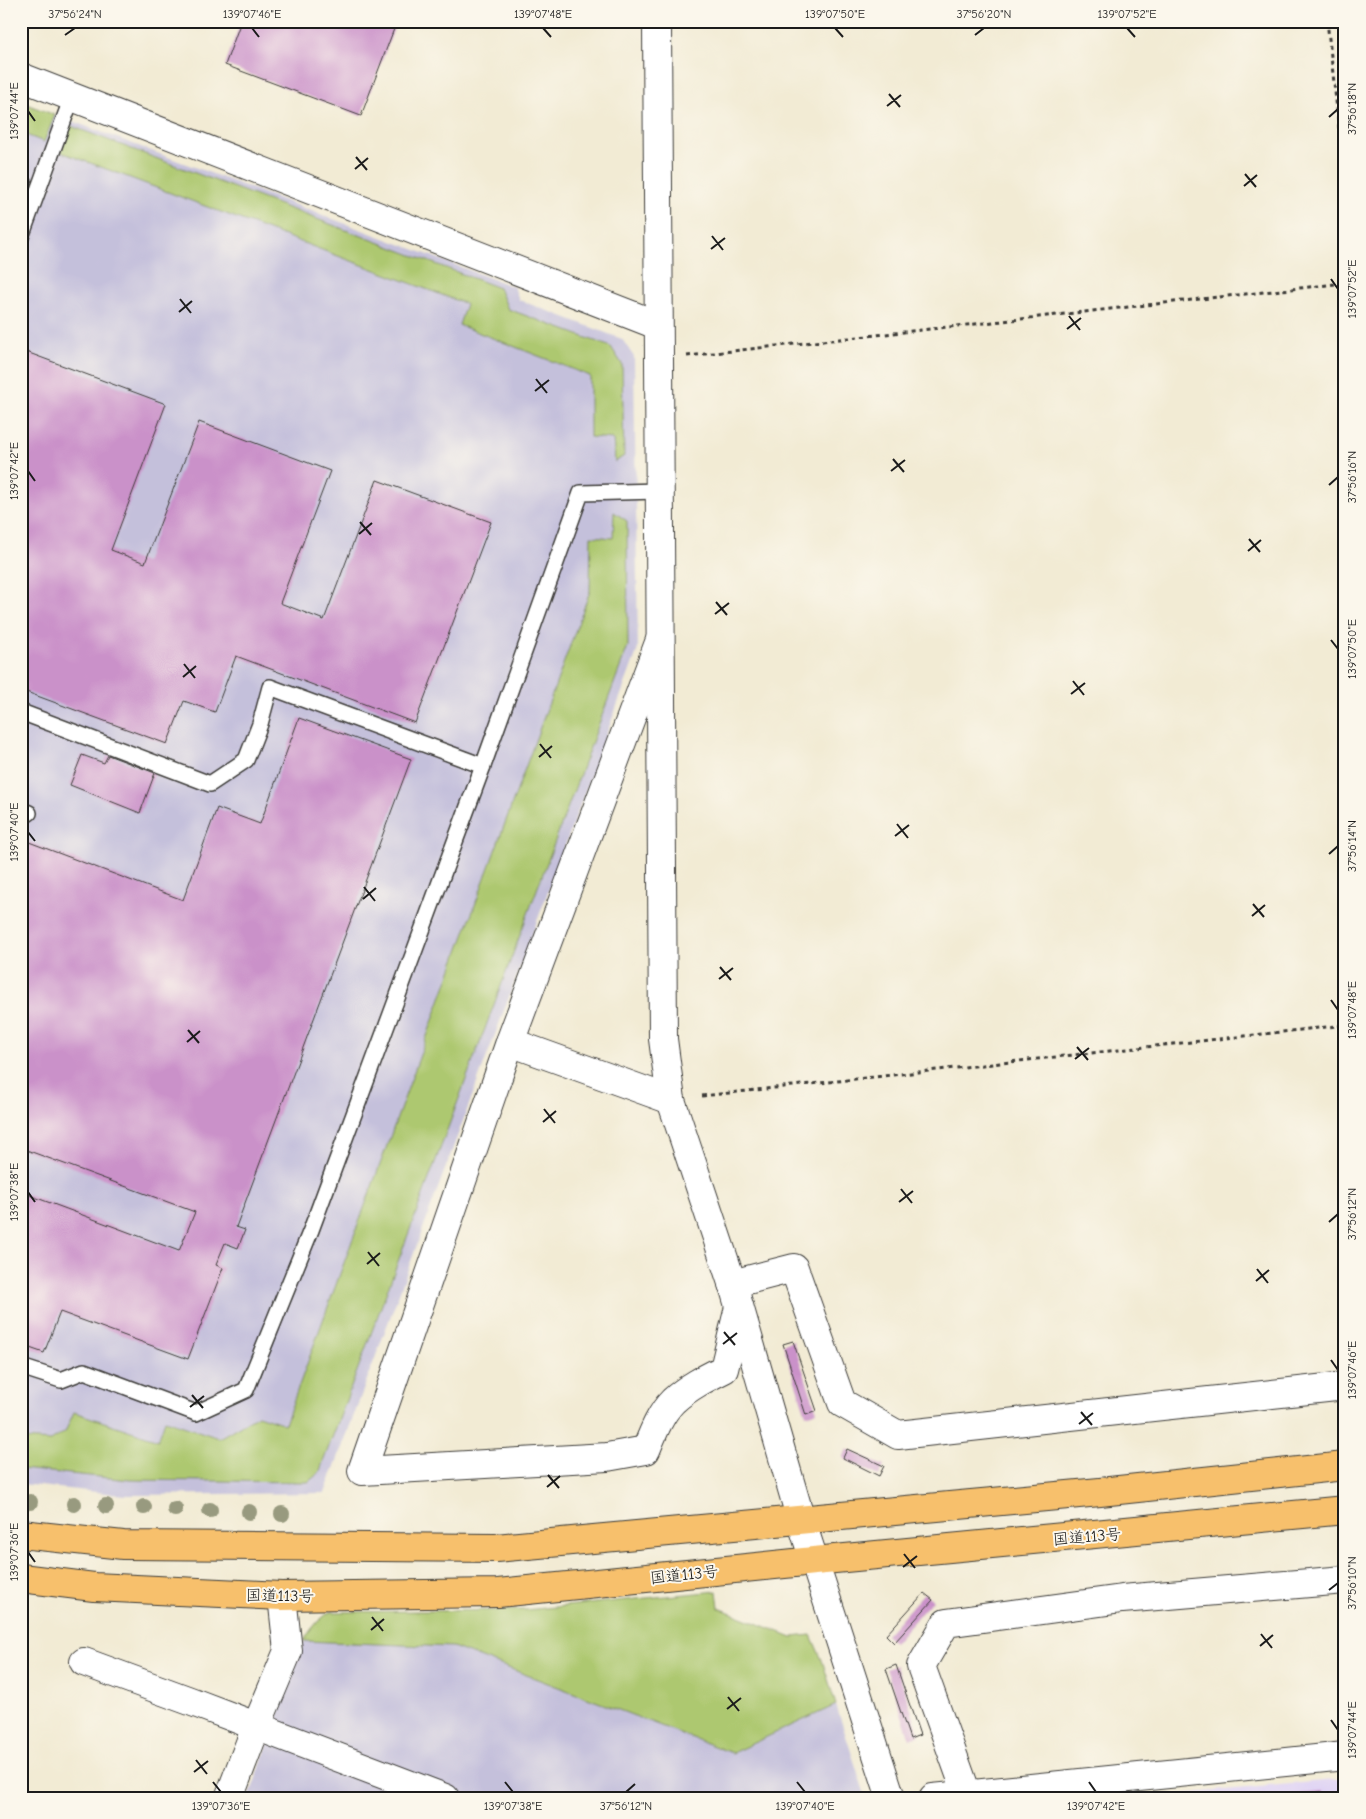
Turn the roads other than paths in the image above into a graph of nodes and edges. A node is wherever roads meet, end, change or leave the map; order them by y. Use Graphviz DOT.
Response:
graph roads {
  1 [pos="657,21"];
  2 [pos="21,77"];
  3 [pos="72,97"];
  4 [pos="21,237"];
  5 [pos="657,325"];
  6 [pos="659,491"];
  7 [pos="661,636"];
  8 [pos="21,712"];
  9 [pos="483,766"];
  10 [pos="510,1042"];
  11 [pos="671,1100"];
  12 [pos="736,1296"];
  13 [pos="21,1367"];
  14 [pos="1345,1386"];
  15 [pos="1345,1466"];
  16 [pos="1345,1510"];
  17 [pos="800,1520"];
  18 [pos="21,1534"];
  19 [pos="814,1561"];
  20 [pos="21,1578"];
  21 [pos="1345,1580"];
  22 [pos="282,1596"];
  23 [pos="84,1662"];
  24 [pos="256,1727"];
  25 [pos="1345,1756"];
  26 [pos="967,1794"];
  27 [pos="229,1798"];
  28 [pos="445,1798"];
  29 [pos="891,1798"];
  30 [pos="933,1798"];
  1 -- 5 [label="street"];
  2 -- 3 [label="street"];
  3 -- 4 [label="lane"];
  3 -- 5 [label="street"];
  5 -- 6 [label="street"];
  6 -- 7 [label="street"];
  6 -- 9 [label="lane"];
  7 -- 10 [label="street"];
  7 -- 11 [label="street"];
  8 -- 9 [label="lane"];
  9 -- 13 [label="lane"];
  10 -- 11 [label="street"];
  10 -- 12 [label="street"];
  11 -- 12 [label="street"];
  12 -- 14 [label="street"];
  12 -- 17 [label="street"];
  15 -- 17 [label="highway"];
  16 -- 19 [label="highway, 国道113号"];
  17 -- 18 [label="highway"];
  17 -- 19 [label="street"];
  19 -- 22 [label="highway, 国道113号"];
  19 -- 29 [label="street"];
  20 -- 22 [label="highway, 国道113号"];
  21 -- 26 [label="street"];
  22 -- 24 [label="street"];
  23 -- 24 [label="street"];
  24 -- 27 [label="street"];
  24 -- 28 [label="street"];
  25 -- 26 [label="street"];
  26 -- 30 [label="street"];
}
